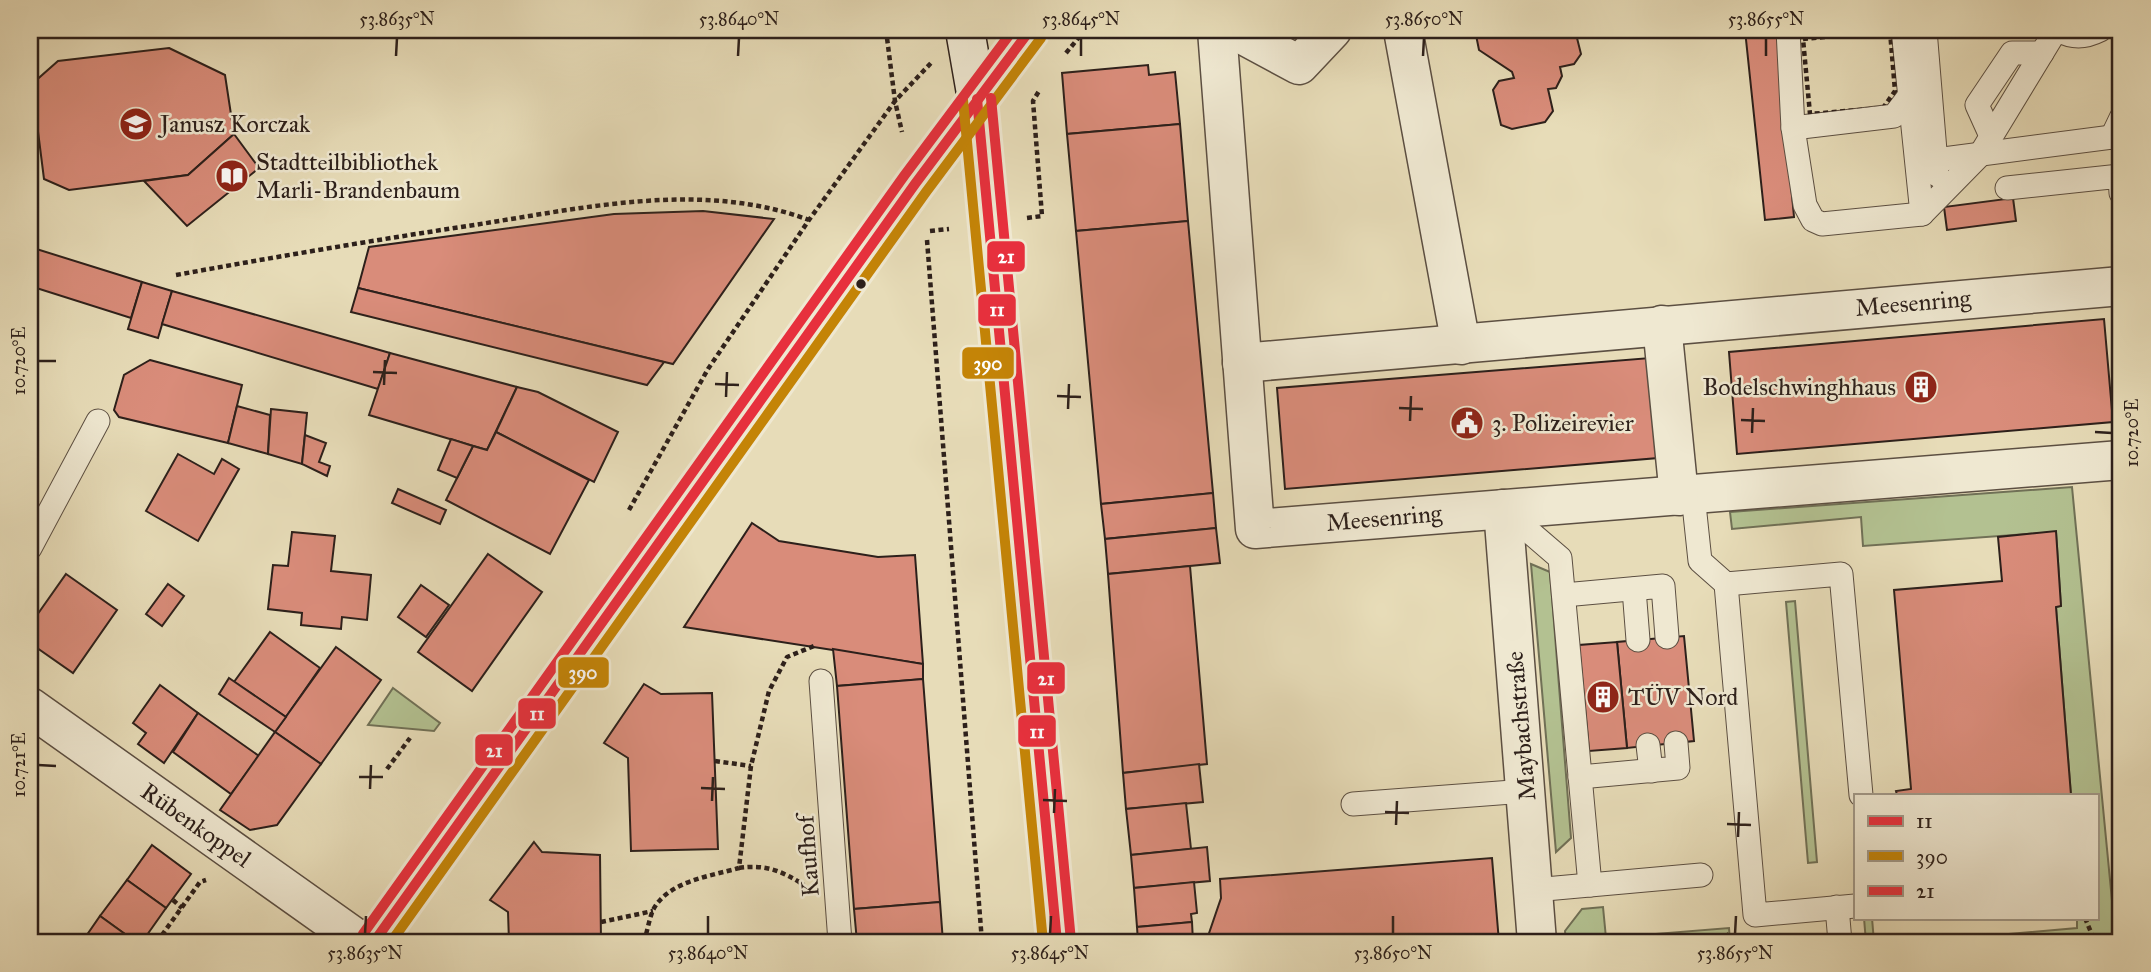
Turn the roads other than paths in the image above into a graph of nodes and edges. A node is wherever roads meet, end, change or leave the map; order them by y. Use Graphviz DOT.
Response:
graph roads {
  1 [pos="965,30"];
  2 [pos="1030,30"];
  3 [pos="1217,30"];
  4 [pos="1234,30"];
  5 [pos="1332,30"];
  6 [pos="1403,30"];
  7 [pos="1788,30"];
  8 [pos="1903,30"];
  9 [pos="1925,30"];
  10 [pos="2056,30"];
  11 [pos="2100,30"];
  12 [pos="1910,95"];
  13 [pos="977,99"];
  14 [pos="1802,121"];
  15 [pos="2118,132"];
  16 [pos="1985,146"];
  17 [pos="1936,160"];
  18 [pos="2121,181"];
  19 [pos="2007,188"];
  20 [pos="1939,195"];
  21 [pos="1922,214"];
  22 [pos="2121,286"];
  23 [pos="1662,325"];
  24 [pos="1461,345"];
  25 [pos="1242,363"];
  26 [pos="98,421"];
  27 [pos="2121,460"];
  28 [pos="1686,496"];
  29 [pos="1503,509"];
  30 [pos="30,548"];
  31 [pos="1726,584"];
  32 [pos="1634,589"];
  33 [pos="1564,595"];
  34 [pos="1667,637"];
  35 [pos="1638,640"];
  36 [pos="821,681"];
  37 [pos="30,707"];
  38 [pos="1676,743"];
  39 [pos="1648,746"];
  40 [pos="1651,771"];
  41 [pos="1580,778"];
  42 [pos="1526,790"];
  43 [pos="1861,794"];
  44 [pos="1353,804"];
  45 [pos="1701,875"];
  46 [pos="1590,885"];
  47 [pos="1534,890"];
  48 [pos="1846,907"];
  49 [pos="361,942"];
  50 [pos="374,942"];
  51 [pos="840,942"];
  52 [pos="1058,942"];
  53 [pos="1538,942"];
  54 [pos="1840,942"];
  1 -- 13 [label="street"];
  2 -- 13 [label="street"];
  3 -- 25 [label="street, Meesenring"];
  4 -- 5 [label="street"];
  6 -- 24 [label="street"];
  7 -- 14 [label="lane"];
  8 -- 12 [label="lane"];
  9 -- 17 [label="lane"];
  10 -- 11 [label="lane"];
  10 -- 16 [label="lane"];
  12 -- 14 [label="lane"];
  12 -- 21 [label="lane"];
  13 -- 50 [label="street"];
  13 -- 52 [label="street"];
  14 -- 21 [label="lane"];
  15 -- 16 [label="lane"];
  16 -- 17 [label="lane"];
  16 -- 20 [label="lane"];
  17 -- 20 [label="lane"];
  18 -- 19 [label="lane"];
  20 -- 21 [label="lane"];
  22 -- 23 [label="street, Meesenring"];
  23 -- 24 [label="street, Meesenring"];
  23 -- 28 [label="street"];
  24 -- 25 [label="street, Meesenring"];
  25 -- 29 [label="street, Meesenring"];
  26 -- 30 [label="lane"];
  27 -- 28 [label="street, Meesenring"];
  28 -- 29 [label="street, Meesenring"];
  28 -- 31 [label="lane"];
  29 -- 33 [label="lane"];
  29 -- 42 [label="street, Maybachstraße"];
  31 -- 43 [label="lane"];
  31 -- 48 [label="lane"];
  32 -- 33 [label="lane"];
  32 -- 34 [label="lane"];
  32 -- 35 [label="lane"];
  33 -- 41 [label="lane"];
  36 -- 51 [label="lane, Kaufhof"];
  37 -- 49 [label="street, Rübenkoppel"];
  38 -- 40 [label="lane"];
  39 -- 40 [label="lane"];
  40 -- 41 [label="lane"];
  41 -- 46 [label="lane"];
  42 -- 44 [label="lane"];
  42 -- 47 [label="street, Maybachstraße"];
  45 -- 46 [label="lane"];
  46 -- 47 [label="lane"];
  47 -- 53 [label="street, Maybachstraße"];
  48 -- 54 [label="lane"];
}
